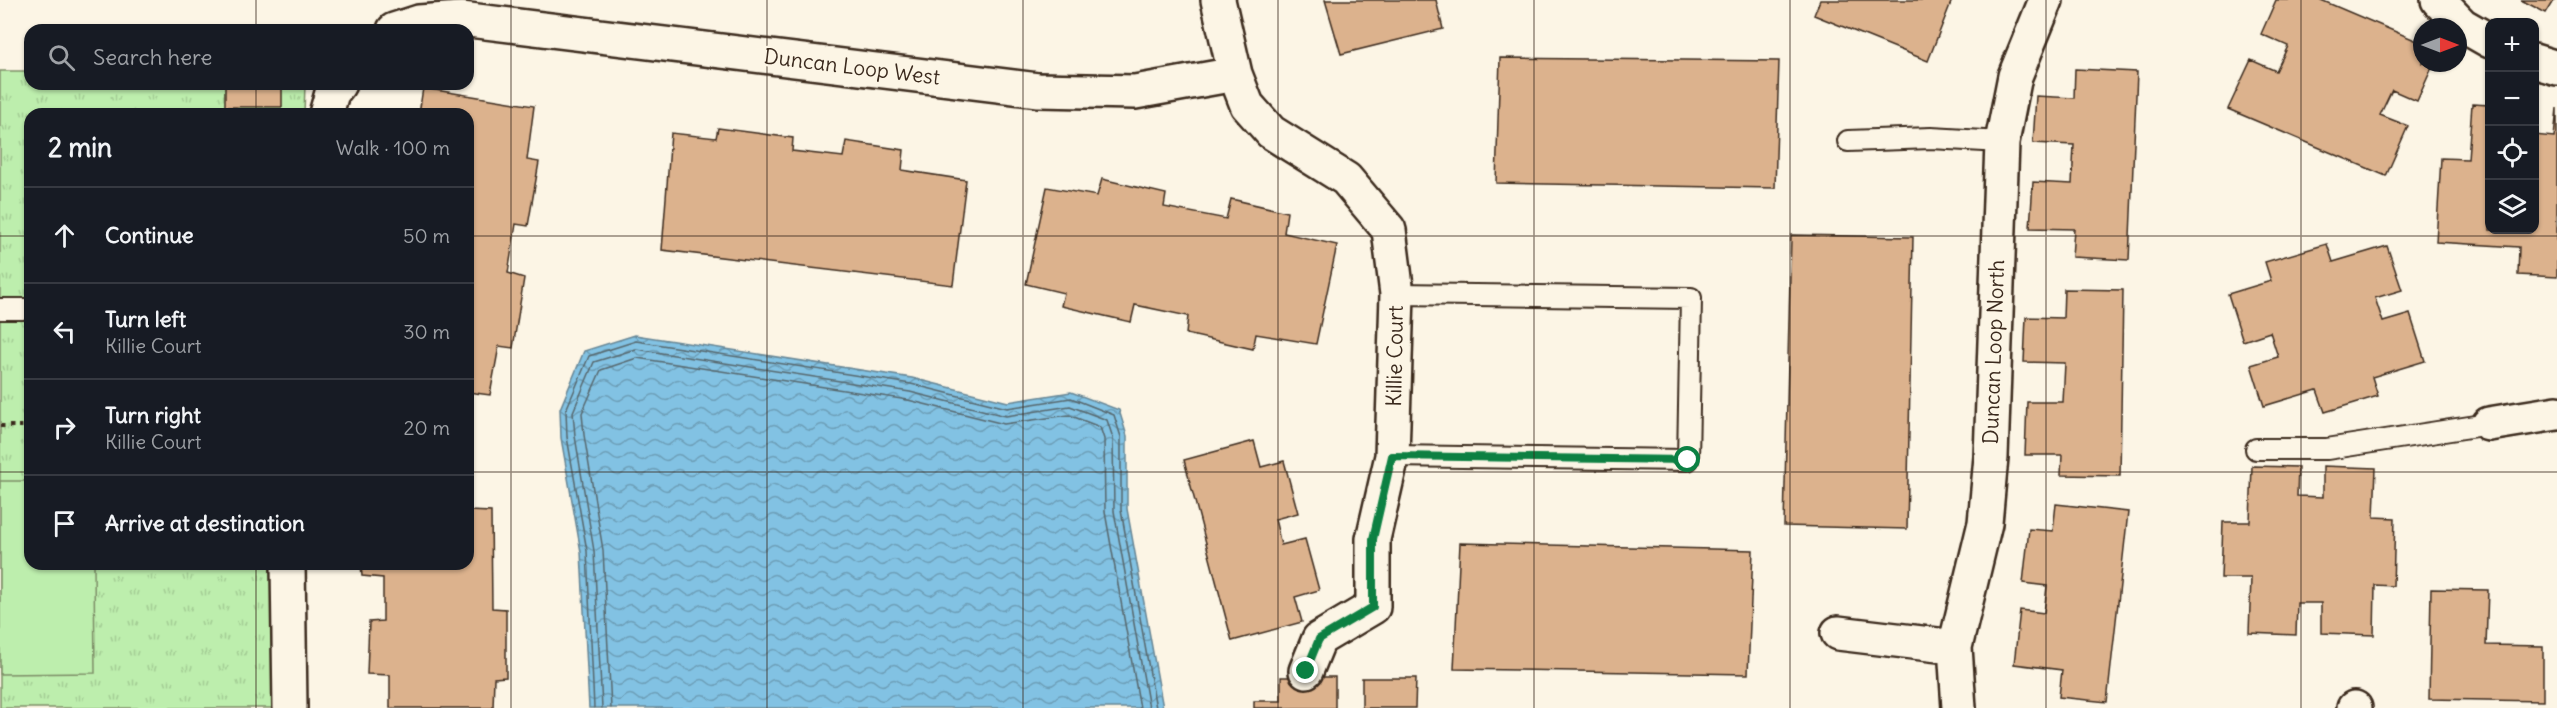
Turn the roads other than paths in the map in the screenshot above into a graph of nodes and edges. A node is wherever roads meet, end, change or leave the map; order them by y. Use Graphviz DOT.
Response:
graph roads {
  1 [pos="1218,0"];
  2 [pos="2046,0"];
  3 [pos="2438,0"];
  4 [pos="413,24"];
  5 [pos="2485,38"];
  6 [pos="2539,63"];
  7 [pos="2557,68"];
  8 [pos="1235,74"];
  9 [pos="1848,141"];
  10 [pos="2001,142"];
  11 [pos="1397,294"];
  12 [pos="0,309"];
  13 [pos="24,309"];
  14 [pos="2557,413"];
  15 [pos="2489,424"];
  16 [pos="2256,449"];
  17 [pos="1392,456"];
  18 [pos="288,570"];
  19 [pos="1838,633"];
  20 [pos="1955,647"];
  21 [pos="1306,671"];
  22 [pos="290,708"];
  23 [pos="1959,708"];
  1 -- 8 [label="street"];
  2 -- 10 [label="street, Duncan Loop North"];
  3 -- 5 [label="street"];
  4 -- 8 [label="street, Duncan Loop West"];
  6 -- 7 [label="street"];
  8 -- 11 [label="street, Killie Court"];
  9 -- 10 [label="lane"];
  10 -- 20 [label="street, Duncan Loop North"];
  11 -- 17 [label="street, Killie Court"];
  11 -- 17 [label="lane"];
  12 -- 13 [label="lane"];
  14 -- 15 [label="street"];
  15 -- 16 [label="lane"];
  17 -- 21 [label="street, Killie Court"];
  18 -- 22 [label="street"];
  19 -- 20 [label="street"];
  20 -- 23 [label="street, Duncan Loop North"];
}
